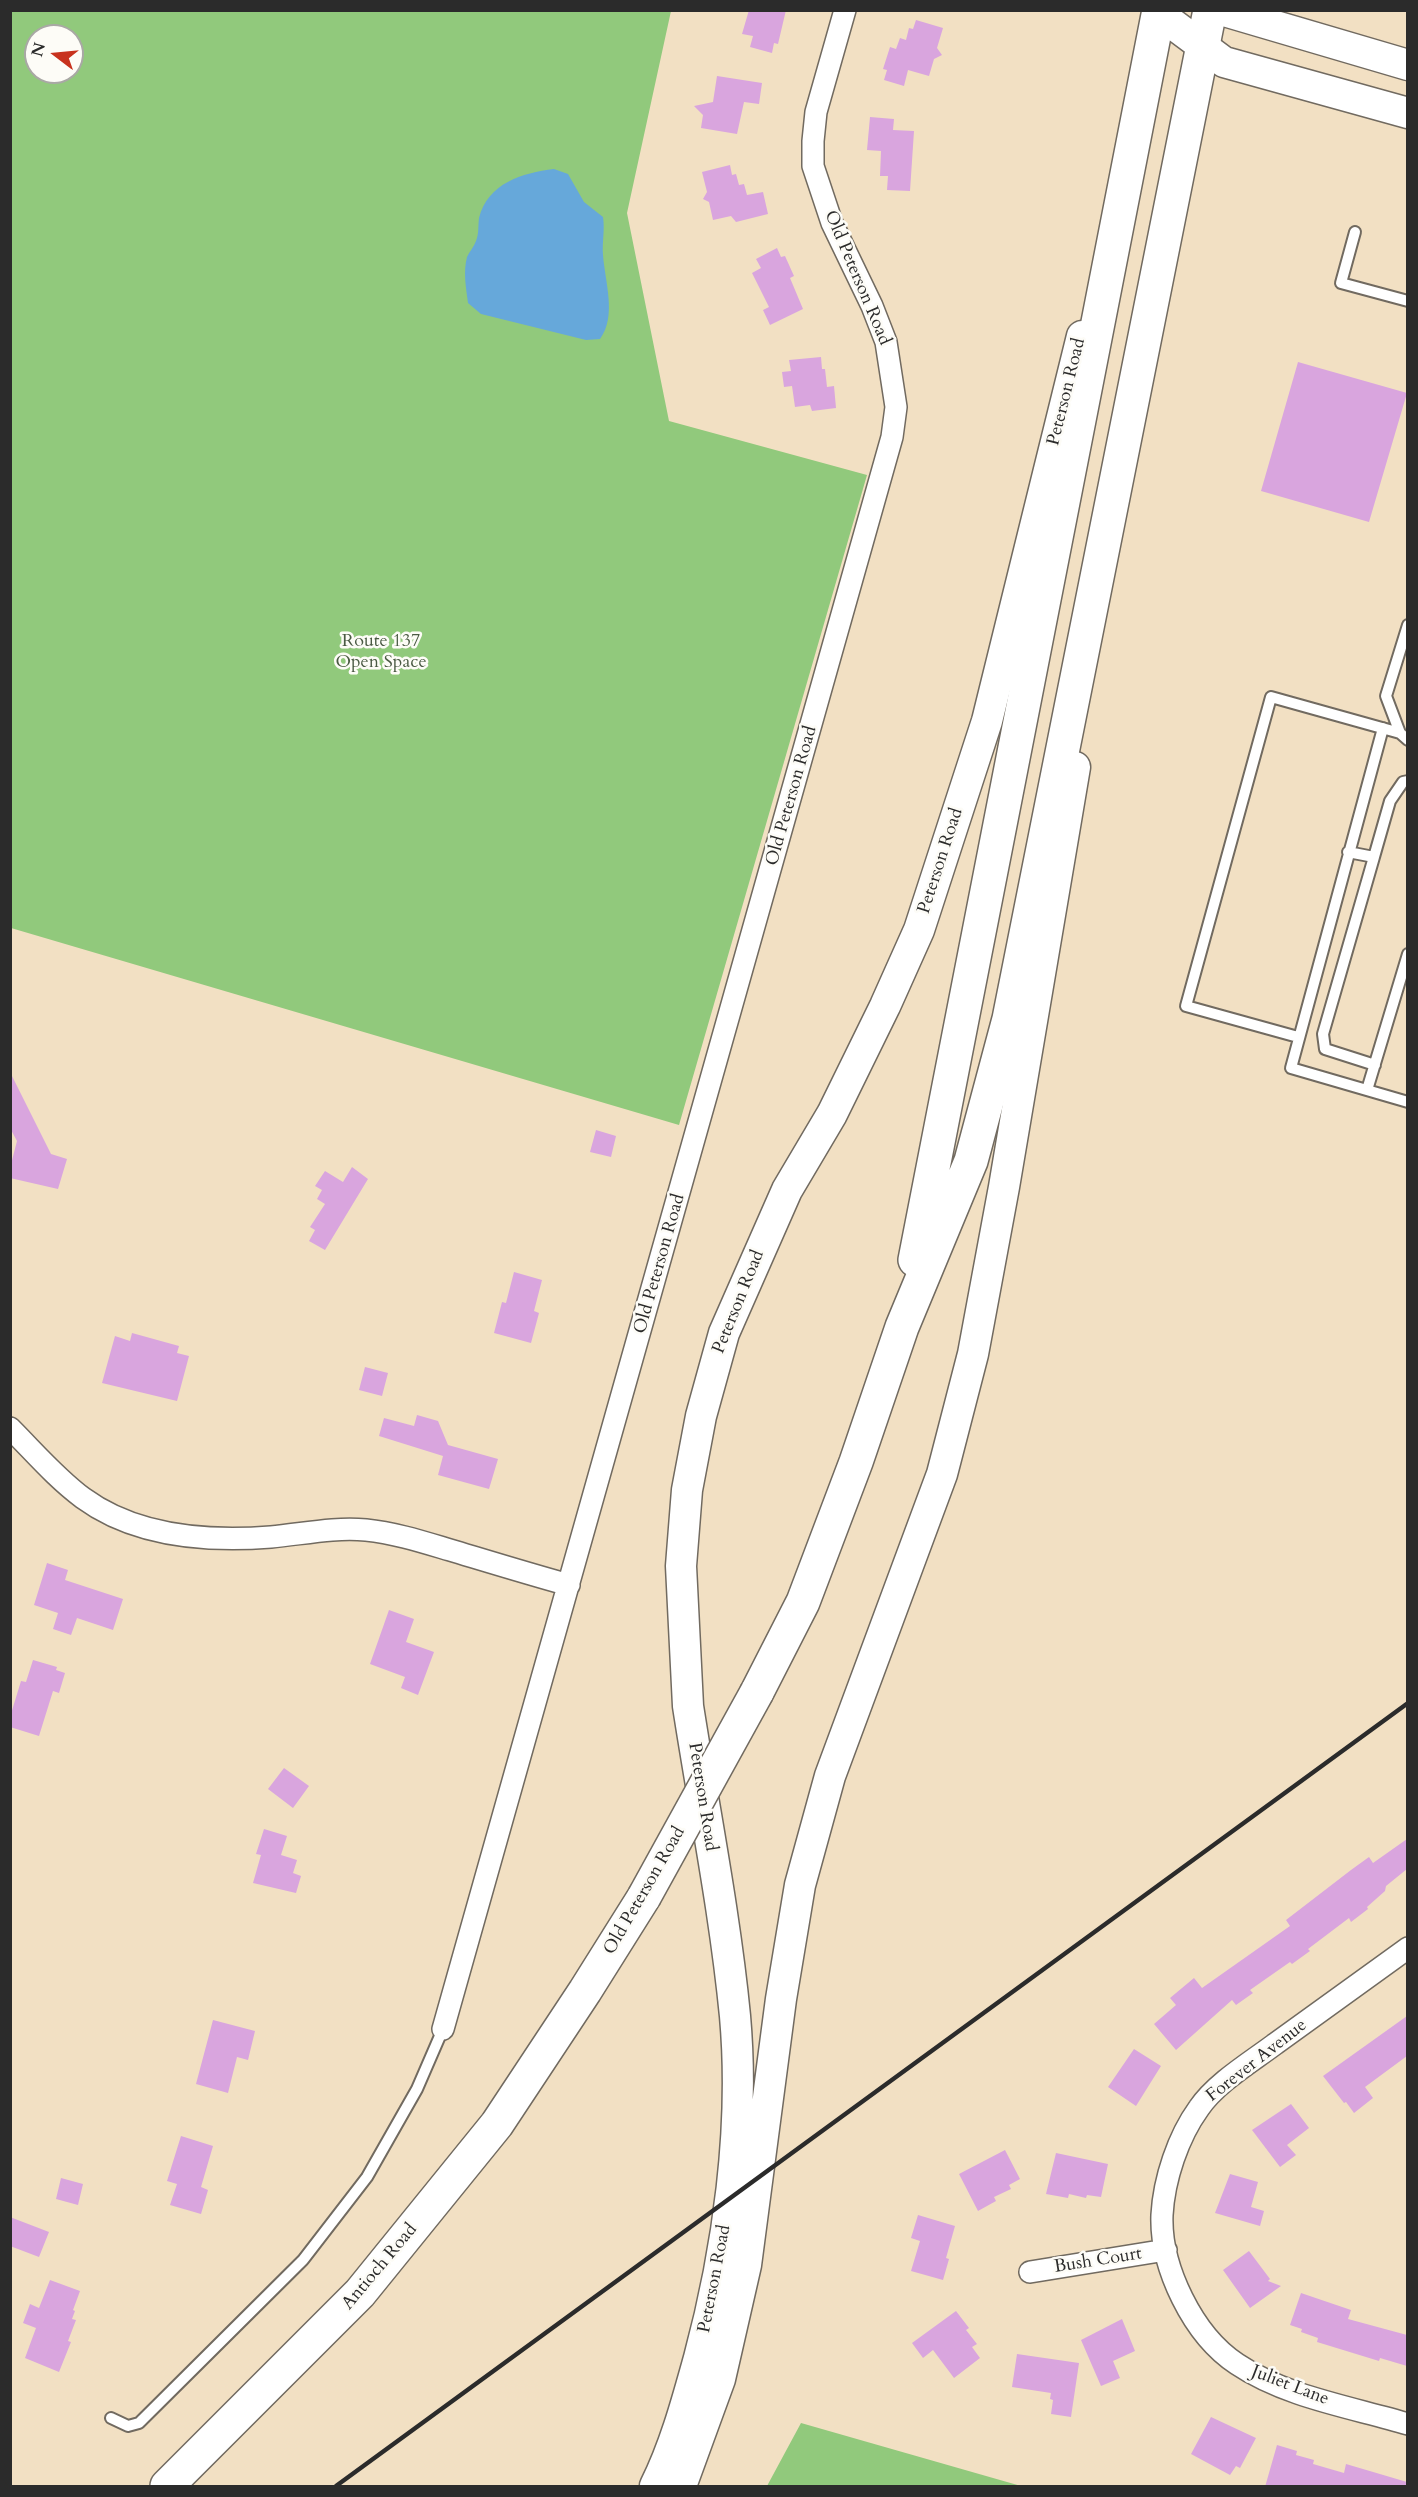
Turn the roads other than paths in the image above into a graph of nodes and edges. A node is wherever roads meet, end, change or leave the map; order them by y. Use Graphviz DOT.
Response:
graph roads {
  1 [pos="845,10"];
  2 [pos="1210,10"];
  3 [pos="1221,10"];
  4 [pos="1162,11"];
  5 [pos="1203,47"];
  6 [pos="1407,65"];
  7 [pos="1407,113"];
  8 [pos="1120,200"];
  9 [pos="1355,232"];
  10 [pos="1407,301"];
  11 [pos="1133,391"];
  12 [pos="1407,625"];
  13 [pos="1383,728"];
  14 [pos="1404,736"];
  15 [pos="1407,781"];
  16 [pos="1348,852"];
  17 [pos="1374,857"];
  18 [pos="1407,954"];
  19 [pos="1298,1037"];
  20 [pos="1375,1065"];
  21 [pos="1367,1090"];
  22 [pos="1407,1102"];
  23 [pos="902,1327"];
  24 [pos="10,1428"];
  25 [pos="569,1585"];
  26 [pos="1407,1948"];
  27 [pos="564,2023"];
  28 [pos="443,2029"];
  29 [pos="1166,2250"];
  30 [pos="1030,2272"];
  31 [pos="111,2418"];
  32 [pos="1407,2424"];
  33 [pos="167,2487"];
  34 [pos="655,2487"];
  35 [pos="681,2487"];
  1 -- 25 [label="street, Old Peterson Road"];
  2 -- 5 [label="main road, Peterson Road"];
  3 -- 6 [label="main road"];
  4 -- 5 [label="main road"];
  4 -- 8 [label="main road, Peterson Road"];
  5 -- 7 [label="main road"];
  5 -- 11 [label="main road, Peterson Road"];
  8 -- 23 [label="main road, Peterson Road"];
  8 -- 34 [label="main road, Peterson Road"];
  9 -- 10 [label="lane"];
  11 -- 23 [label="main road, Peterson Road"];
  11 -- 35 [label="main road, Peterson Road"];
  12 -- 14 [label="lane"];
  13 -- 14 [label="lane"];
  13 -- 16 [label="lane"];
  13 -- 19 [label="lane"];
  15 -- 17 [label="lane"];
  16 -- 17 [label="lane"];
  16 -- 19 [label="lane"];
  17 -- 20 [label="lane"];
  18 -- 20 [label="lane"];
  19 -- 21 [label="lane"];
  20 -- 21 [label="lane"];
  21 -- 22 [label="lane"];
  23 -- 27 [label="main road, Old Peterson Road, bridge"];
  24 -- 25 [label="street"];
  25 -- 28 [label="street"];
  26 -- 29 [label="street, Forever Avenue"];
  27 -- 33 [label="main road, Antioch Road"];
  28 -- 31 [label="lane"];
  29 -- 30 [label="street, Bush Court"];
  29 -- 32 [label="street, Juliet Lane"];
}
